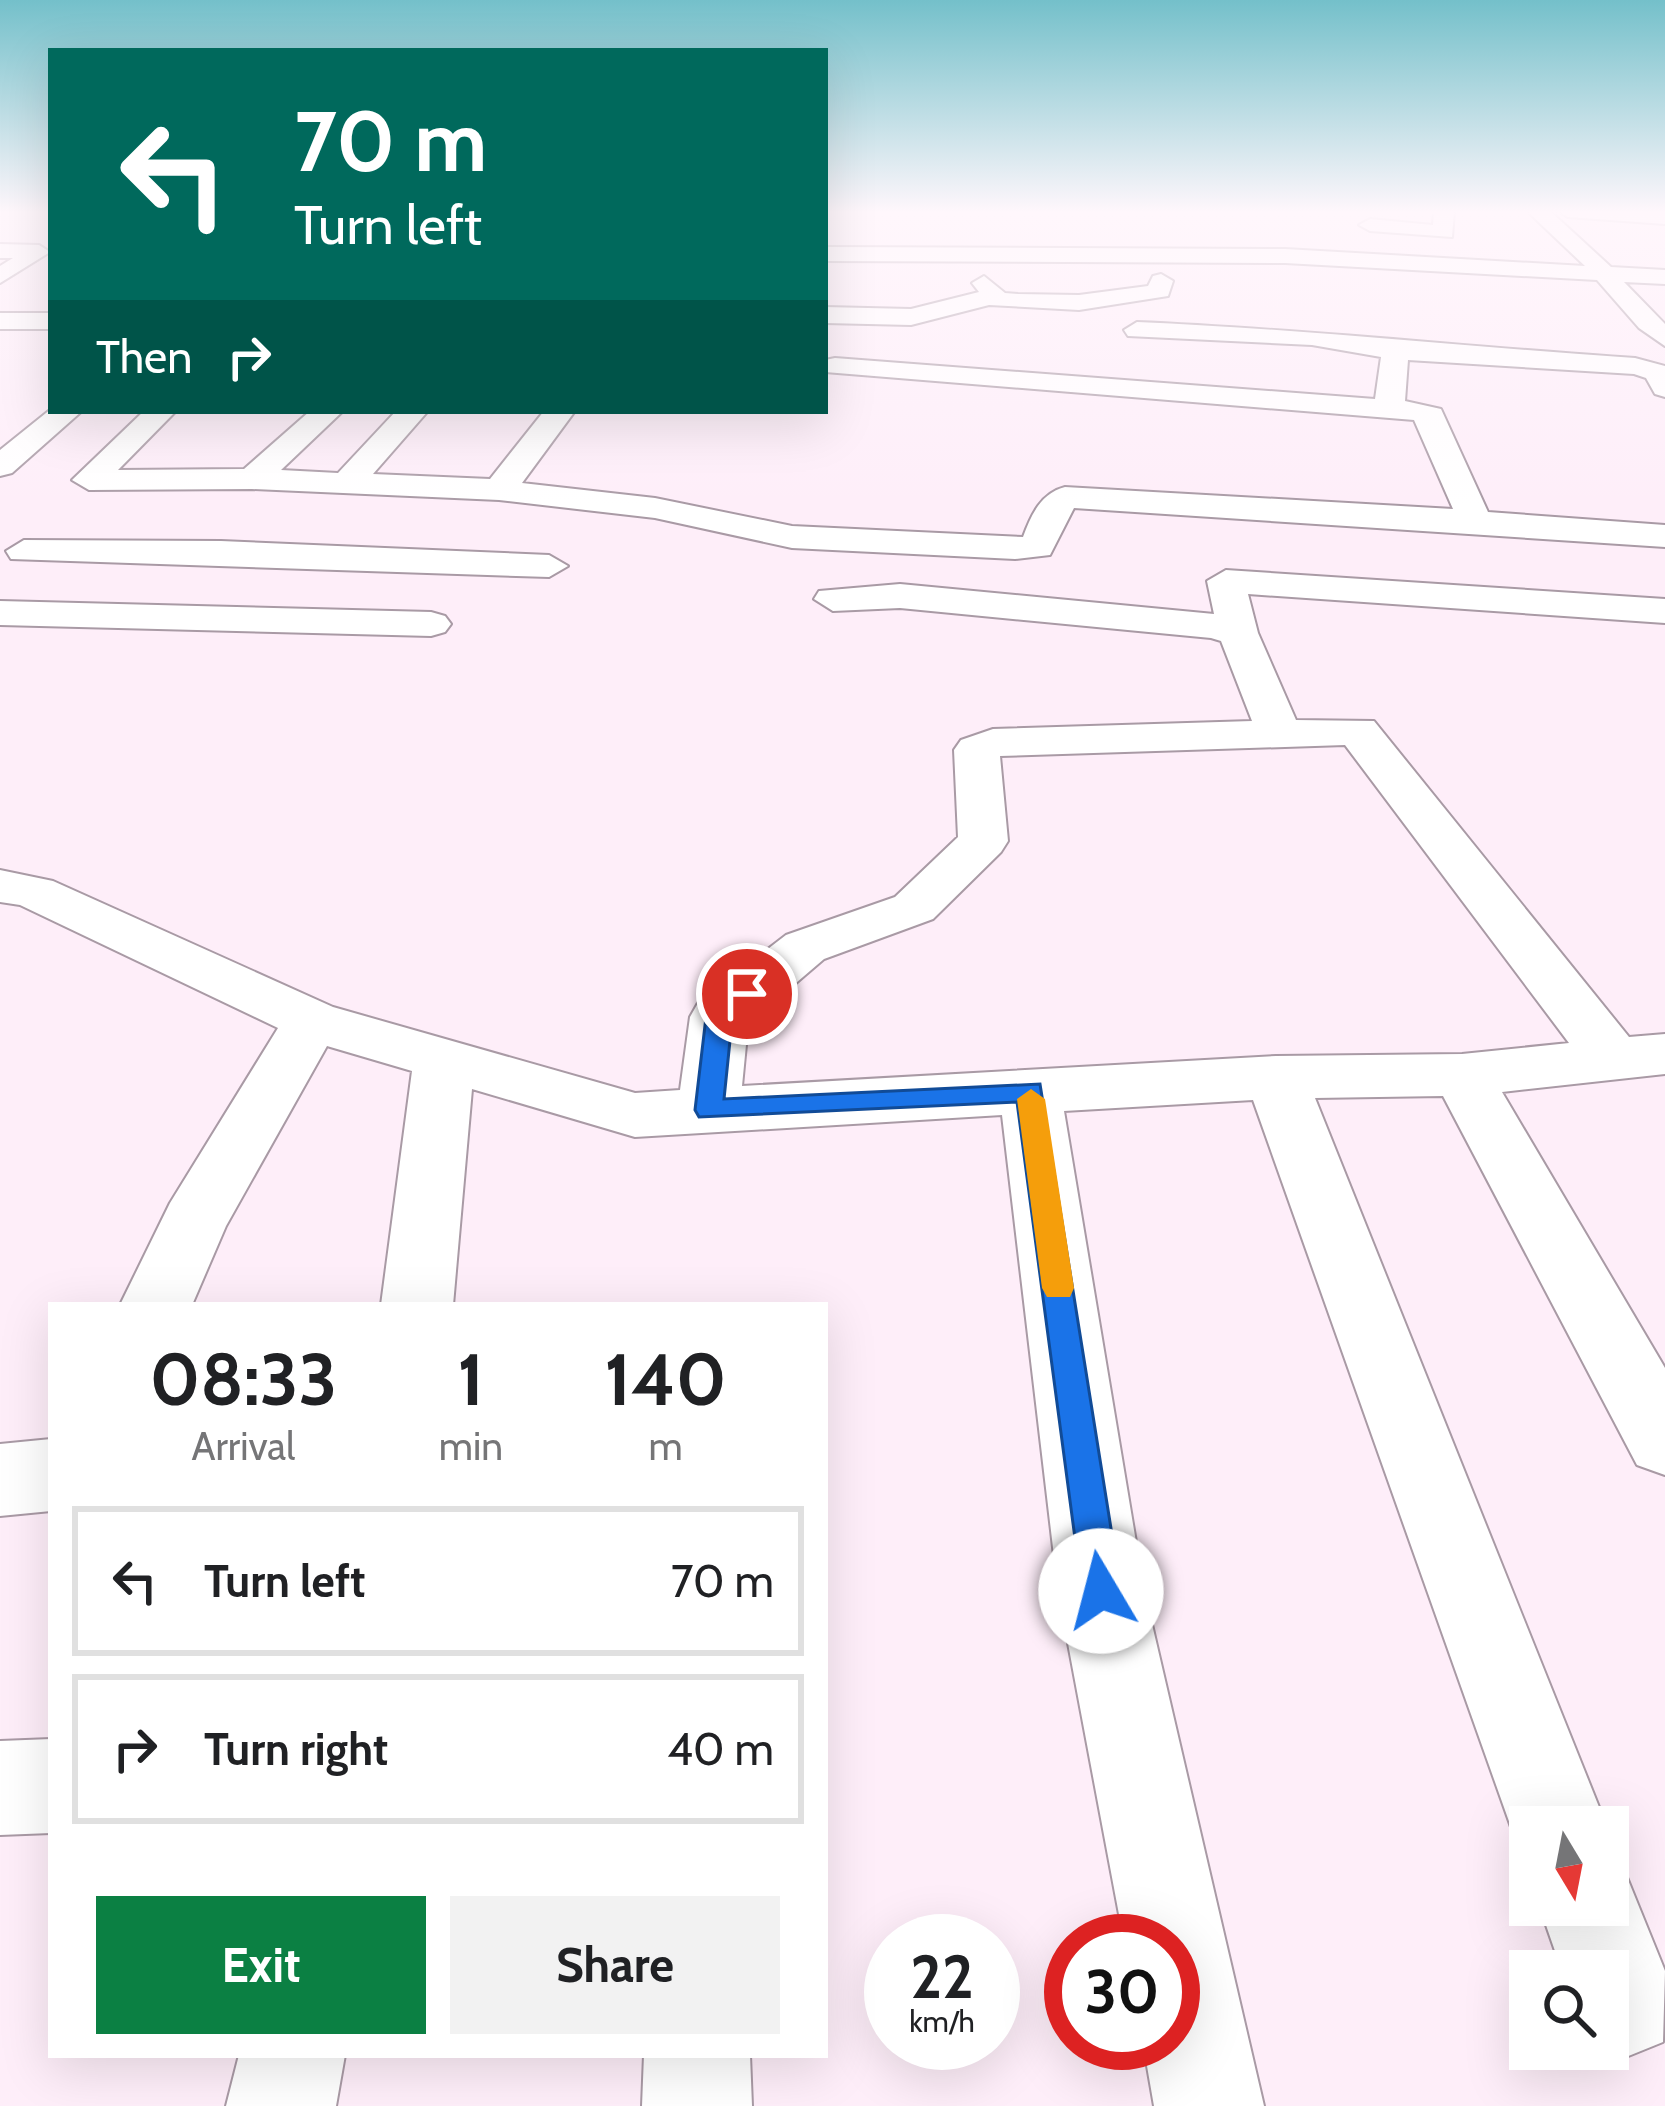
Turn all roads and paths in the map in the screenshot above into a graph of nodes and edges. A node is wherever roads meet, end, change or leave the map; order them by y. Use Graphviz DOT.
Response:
graph roads {
  1 [pos="933,309"];
  2 [pos="1636,309"];
  3 [pos="828,315"];
  4 [pos="0,321"];
  5 [pos="48,321"];
  6 [pos="1500,325"];
  7 [pos="1137,330"];
  8 [pos="1665,338"];
  9 [pos="1395,351"];
  10 [pos="1511,358"];
  11 [pos="836,366"];
  12 [pos="1665,388"];
  13 [pos="1389,409"];
  14 [pos="64,414"];
  15 [pos="158,414"];
  16 [pos="325,414"];
  17 [pos="410,414"];
  18 [pos="558,414"];
  19 [pos="0,436"];
  20 [pos="37,437"];
  21 [pos="0,466"];
  22 [pos="252,479"];
  23 [pos="88,480"];
  24 [pos="344,485"];
  25 [pos="499,490"];
  26 [pos="1475,521"];
  27 [pos="1665,536"];
  28 [pos="321,556"];
  29 [pos="12,561"];
  30 [pos="549,566"];
  31 [pos="833,599"];
  32 [pos="1665,611"];
  33 [pos="0,613"];
  34 [pos="280,618"];
  35 [pos="431,624"];
  36 [pos="1238,633"];
  37 [pos="1279,733"];
  38 [pos="4,892"];
  39 [pos="312,1021"];
  40 [pos="1639,1055"];
  41 [pos="444,1059"];
  42 [pos="1462,1075"];
  43 [pos="1276,1077"];
  44 [pos="1030,1091"];
  45 [pos="709,1110"];
  46 [pos="157,1302"];
  47 [pos="417,1302"];
  48 [pos="1665,1440"];
  49 [pos="48,1475"];
  50 [pos="0,1480"];
  51 [pos="48,1786"];
  52 [pos="0,1788"];
  53 [pos="1551,1806"];
  54 [pos="291,2058"];
  55 [pos="697,2058"];
  56 [pos="280,2106"];
  57 [pos="697,2106"];
  58 [pos="1209,2106"];
  1 -- 3 [label="street"];
  2 -- 8 [label="street"];
  4 -- 5 [label="street"];
  6 -- 10 [label="street"];
  7 -- 9 [label="street"];
  9 -- 10 [label="street"];
  9 -- 13 [label="street"];
  10 -- 12 [label="street"];
  11 -- 13 [label="street"];
  13 -- 26 [label="street"];
  14 -- 20 [label="street"];
  15 -- 23 [label="street"];
  16 -- 22 [label="street"];
  17 -- 24 [label="street"];
  18 -- 25 [label="street"];
  19 -- 20 [label="street"];
  20 -- 21 [label="street"];
  22 -- 23 [label="street"];
  22 -- 24 [label="street"];
  23 -- 29 [label="street"];
  24 -- 25 [label="street"];
  25 -- 26 [label="street"];
  26 -- 27 [label="street"];
  28 -- 29 [label="street"];
  28 -- 30 [label="street"];
  28 -- 34 [label="street"];
  31 -- 36 [label="street"];
  32 -- 36 [label="street"];
  33 -- 34 [label="street"];
  34 -- 35 [label="street"];
  36 -- 37 [label="street"];
  37 -- 40 [label="street"];
  37 -- 45 [label="street"];
  38 -- 39 [label="street"];
  39 -- 41 [label="street"];
  39 -- 46 [label="street"];
  40 -- 42 [label="street"];
  41 -- 45 [label="street"];
  41 -- 47 [label="street"];
  42 -- 43 [label="street"];
  42 -- 48 [label="street"];
  43 -- 44 [label="street"];
  43 -- 53 [label="street"];
  44 -- 45 [label="street"];
  44 -- 58 [label="street"];
  49 -- 50 [label="street"];
  51 -- 52 [label="street"];
  54 -- 56 [label="street"];
  55 -- 57 [label="street"];
}
